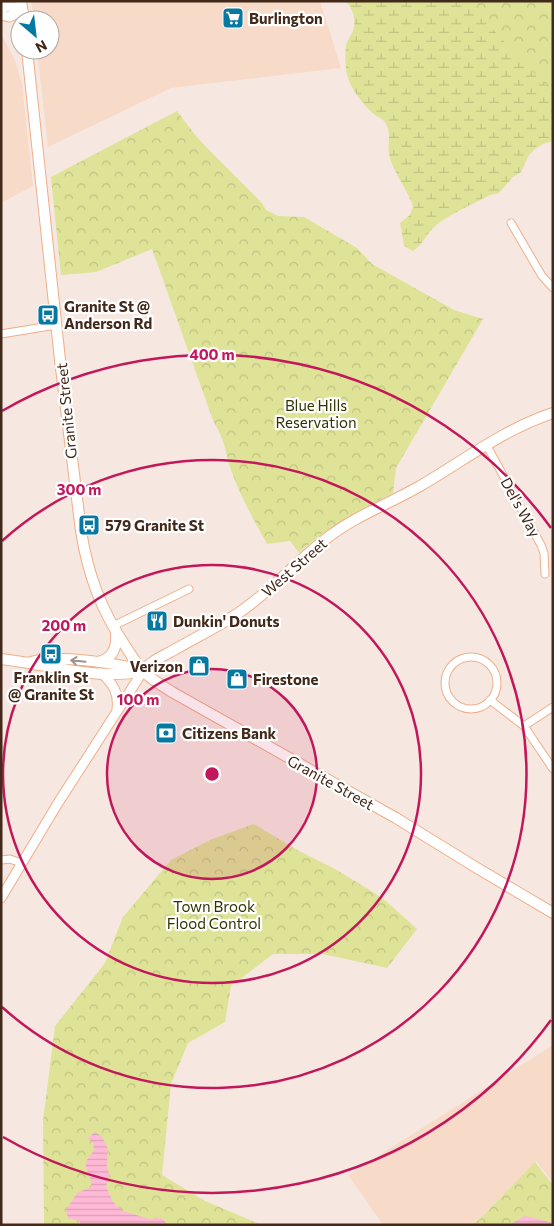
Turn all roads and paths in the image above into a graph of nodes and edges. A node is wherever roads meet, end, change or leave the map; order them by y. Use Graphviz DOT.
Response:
graph roads {
  1 [pos="1,6"];
  2 [pos="20,10"];
  3 [pos="29,60"];
  4 [pos="511,223"];
  5 [pos="553,288"];
  6 [pos="56,325"];
  7 [pos="1,334"];
  8 [pos="553,413"];
  9 [pos="486,444"];
  10 [pos="545,574"];
  11 [pos="189,589"];
  12 [pos="114,628"];
  13 [pos="1,659"];
  14 [pos="31,662"];
  15 [pos="96,663"];
  16 [pos="143,671"];
  17 [pos="101,673"];
  18 [pos="490,700"];
  19 [pos="553,707"];
  20 [pos="116,711"];
  21 [pos="524,726"];
  22 [pos="553,770"];
  23 [pos="1,860"];
  24 [pos="21,863"];
  25 [pos="1,898"];
  26 [pos="553,913"];
  1 -- 2 [label="street"];
  3 -- 6 [label="main road, Granite Street"];
  4 -- 5 [label="street"];
  6 -- 7 [label="street"];
  6 -- 12 [label="main road, Granite Street"];
  8 -- 9 [label="main road, West Street"];
  9 -- 10 [label="street, Del's Way"];
  9 -- 16 [label="main road, West Street"];
  11 -- 12 [label="street"];
  12 -- 15 [label="main road"];
  12 -- 16 [label="main road, Granite Street"];
  13 -- 14 [label="main road"];
  15 -- 14 [label="main road, one-way"];
  14 -- 17 [label="main road"];
  15 -- 16 [label="main road"];
  16 -- 17 [label="main road"];
  16 -- 20 [label="street, West Street"];
  16 -- 26 [label="main road, Granite Street"];
  17 -- 20 [label="street"];
  18 -- 18 [label="street"];
  18 -- 21 [label="street"];
  19 -- 21 [label="street"];
  20 -- 24 [label="street, West Street"];
  21 -- 22 [label="street"];
  23 -- 24 [label="street"];
  24 -- 25 [label="street, West Street"];
}
